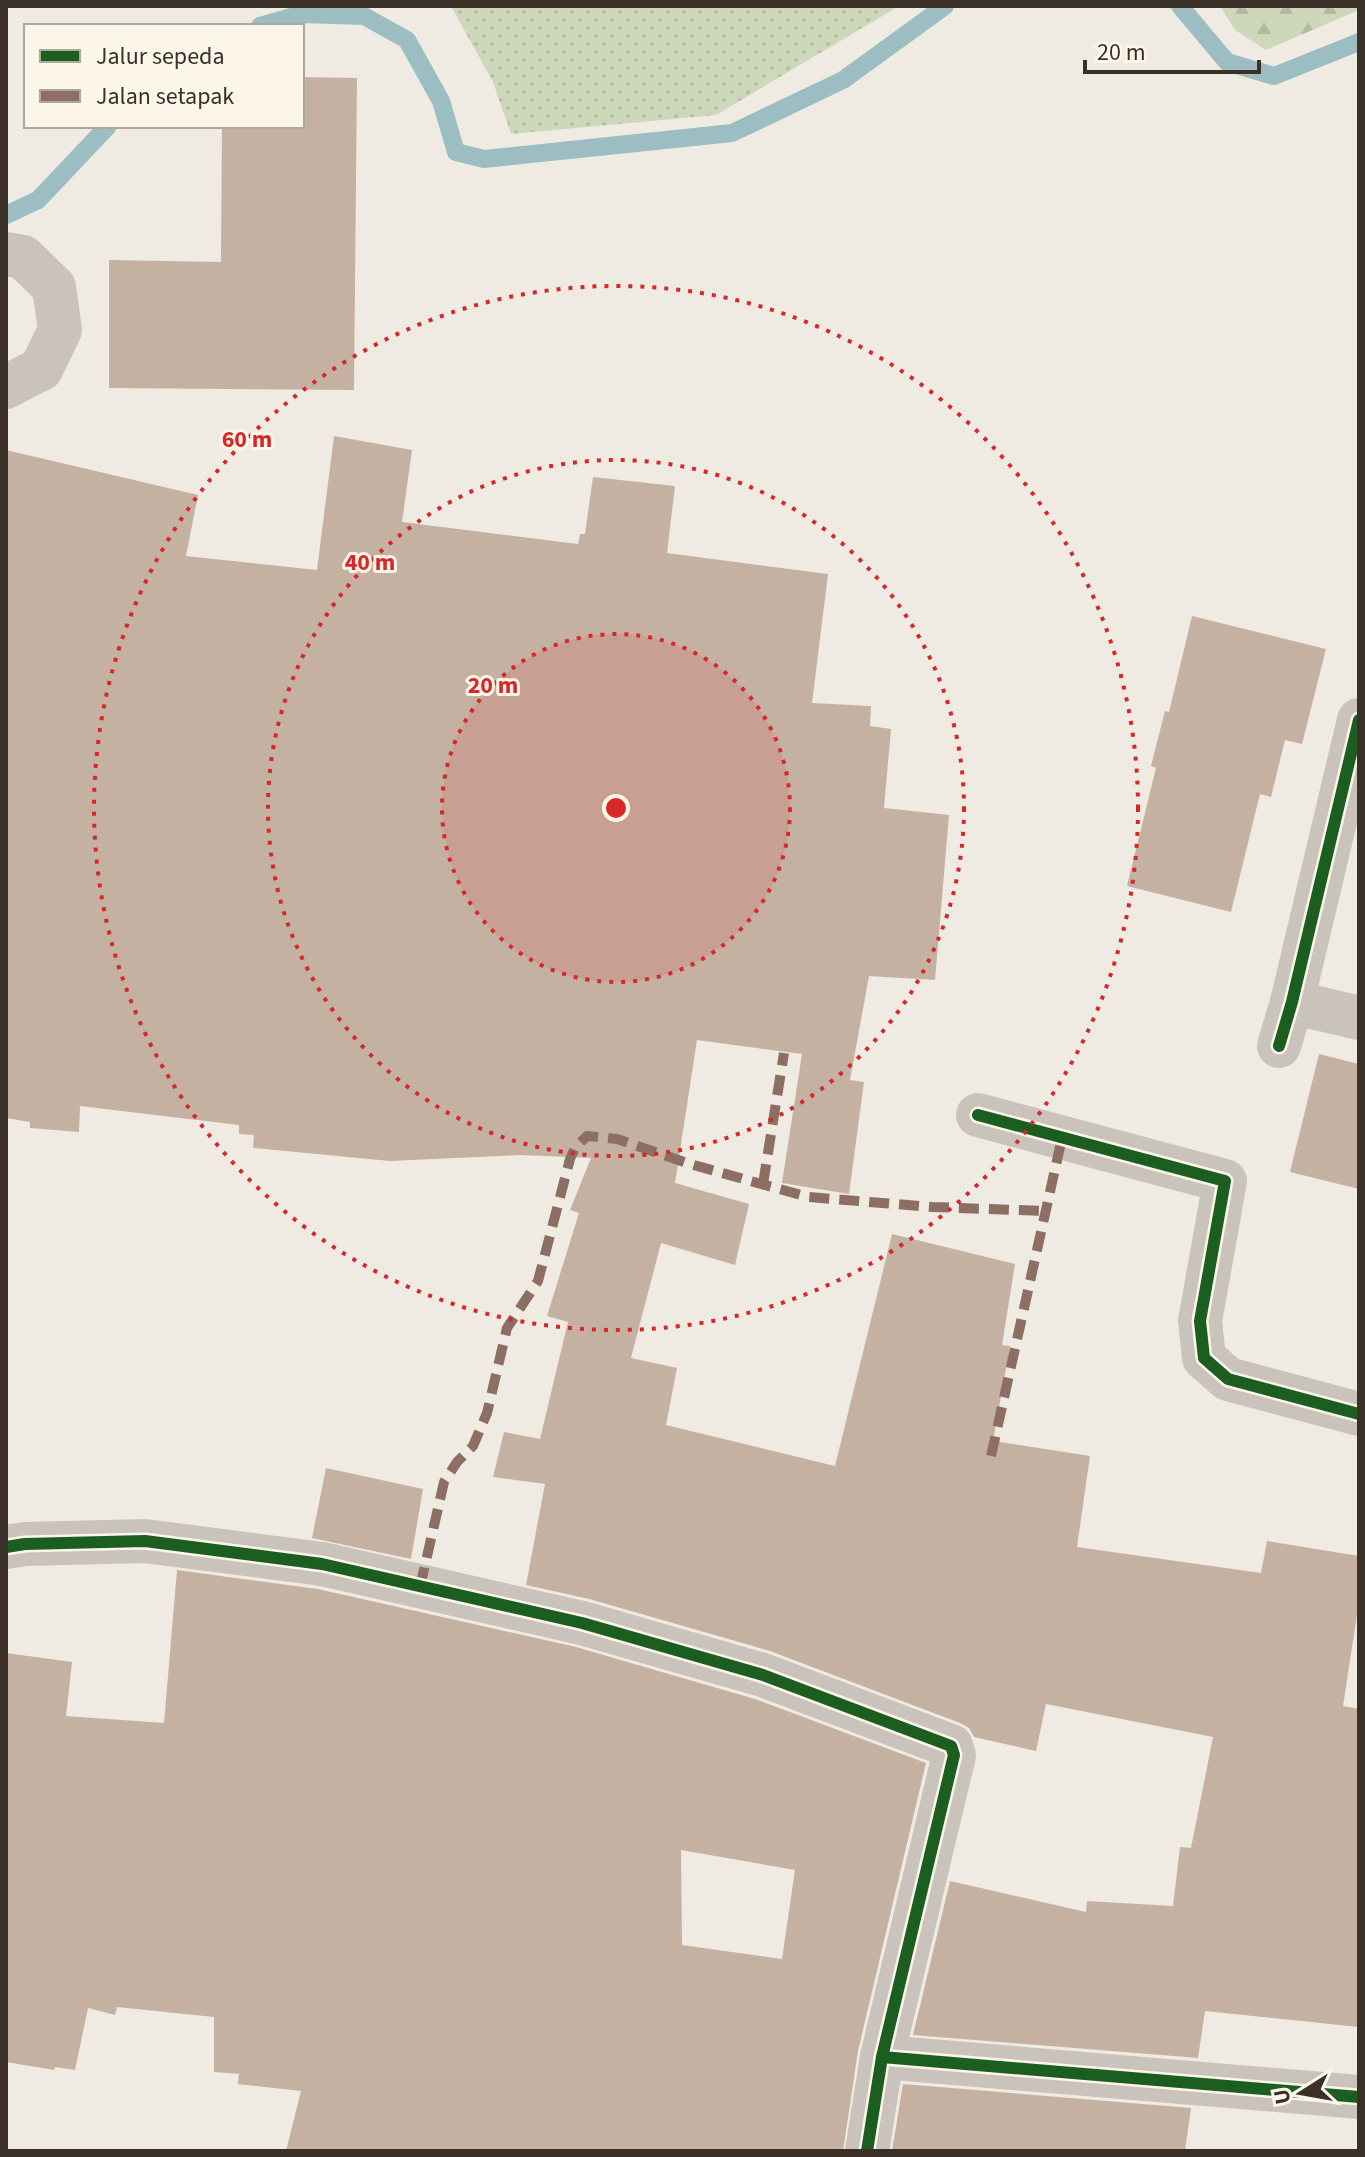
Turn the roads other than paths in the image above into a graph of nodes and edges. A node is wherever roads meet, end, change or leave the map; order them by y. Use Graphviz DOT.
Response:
graph roads {
  1 [pos="6,254"];
  2 [pos="6,387"];
  3 [pos="1359,720"];
  4 [pos="1292,1002"];
  5 [pos="1359,1018"];
  6 [pos="1279,1046"];
  7 [pos="978,1115"];
  8 [pos="1359,1414"];
  9 [pos="6,1547"];
  10 [pos="882,2057"];
  11 [pos="1359,2097"];
  12 [pos="867,2151"];
  1 -- 2 [label="street"];
  3 -- 4 [label="street"];
  4 -- 5 [label="street"];
  4 -- 6 [label="street"];
  7 -- 8 [label="street"];
  9 -- 10 [label="street"];
  10 -- 11 [label="street"];
  10 -- 12 [label="street"];
}
